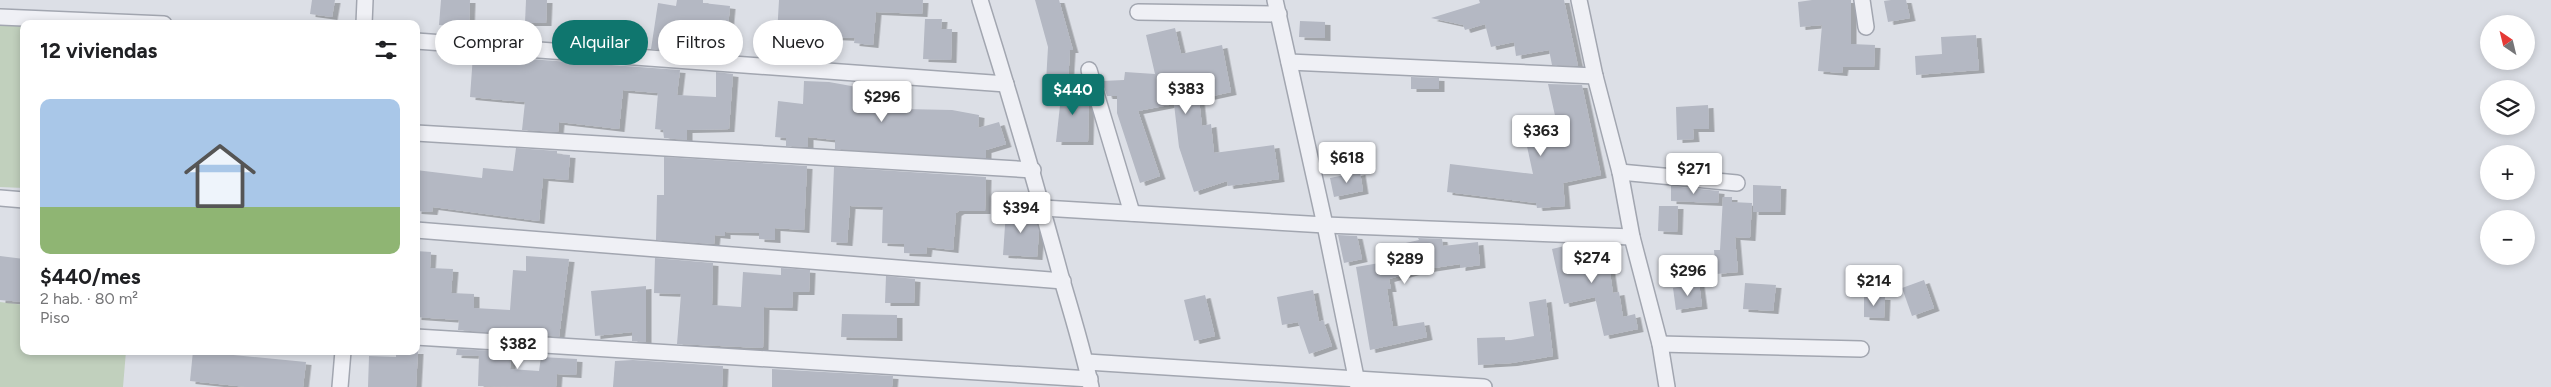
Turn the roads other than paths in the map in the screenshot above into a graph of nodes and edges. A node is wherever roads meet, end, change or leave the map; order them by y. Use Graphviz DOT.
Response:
graph roads {
  1 [pos="365,0"];
  2 [pos="980,0"];
  3 [pos="1579,0"];
  4 [pos="1862,0"];
  5 [pos="1277,7"];
  6 [pos="1138,12"];
  7 [pos="0,17"];
  8 [pos="72,20"];
  9 [pos="364,20"];
  10 [pos="1866,28"];
  11 [pos="420,41"];
  12 [pos="1289,62"];
  13 [pos="1089,70"];
  14 [pos="1595,76"];
  15 [pos="1006,84"];
  16 [pos="420,133"];
  17 [pos="1033,170"];
  18 [pos="1620,172"];
  19 [pos="1737,183"];
  20 [pos="0,198"];
  21 [pos="20,200"];
  22 [pos="1043,208"];
  23 [pos="1132,212"];
  24 [pos="1325,225"];
  25 [pos="420,230"];
  26 [pos="1632,237"];
  27 [pos="1063,282"];
  28 [pos="420,337"];
  29 [pos="1660,344"];
  30 [pos="1861,349"];
  31 [pos="343,355"];
  32 [pos="1087,362"];
  33 [pos="1357,382"];
  34 [pos="1090,383"];
  35 [pos="340,387"];
  36 [pos="1484,387"];
  37 [pos="1667,387"];
  1 -- 9 [label="street"];
  2 -- 15 [label="street"];
  3 -- 14 [label="street"];
  4 -- 10 [label="street"];
  5 -- 6 [label="street"];
  5 -- 12 [label="street"];
  7 -- 8 [label="street"];
  11 -- 15 [label="street"];
  12 -- 14 [label="street"];
  12 -- 24 [label="street"];
  13 -- 23 [label="street"];
  14 -- 18 [label="street"];
  15 -- 17 [label="street"];
  16 -- 17 [label="street"];
  17 -- 22 [label="street"];
  18 -- 19 [label="street"];
  18 -- 26 [label="street"];
  20 -- 21 [label="street"];
  22 -- 23 [label="street"];
  22 -- 27 [label="street"];
  23 -- 24 [label="street"];
  24 -- 26 [label="street"];
  24 -- 33 [label="street"];
  25 -- 27 [label="street"];
  26 -- 29 [label="street"];
  27 -- 32 [label="street"];
  28 -- 34 [label="street"];
  29 -- 30 [label="street"];
  29 -- 37 [label="street"];
  31 -- 35 [label="street"];
  32 -- 33 [label="street"];
  32 -- 34 [label="street"];
  33 -- 36 [label="street"];
}
